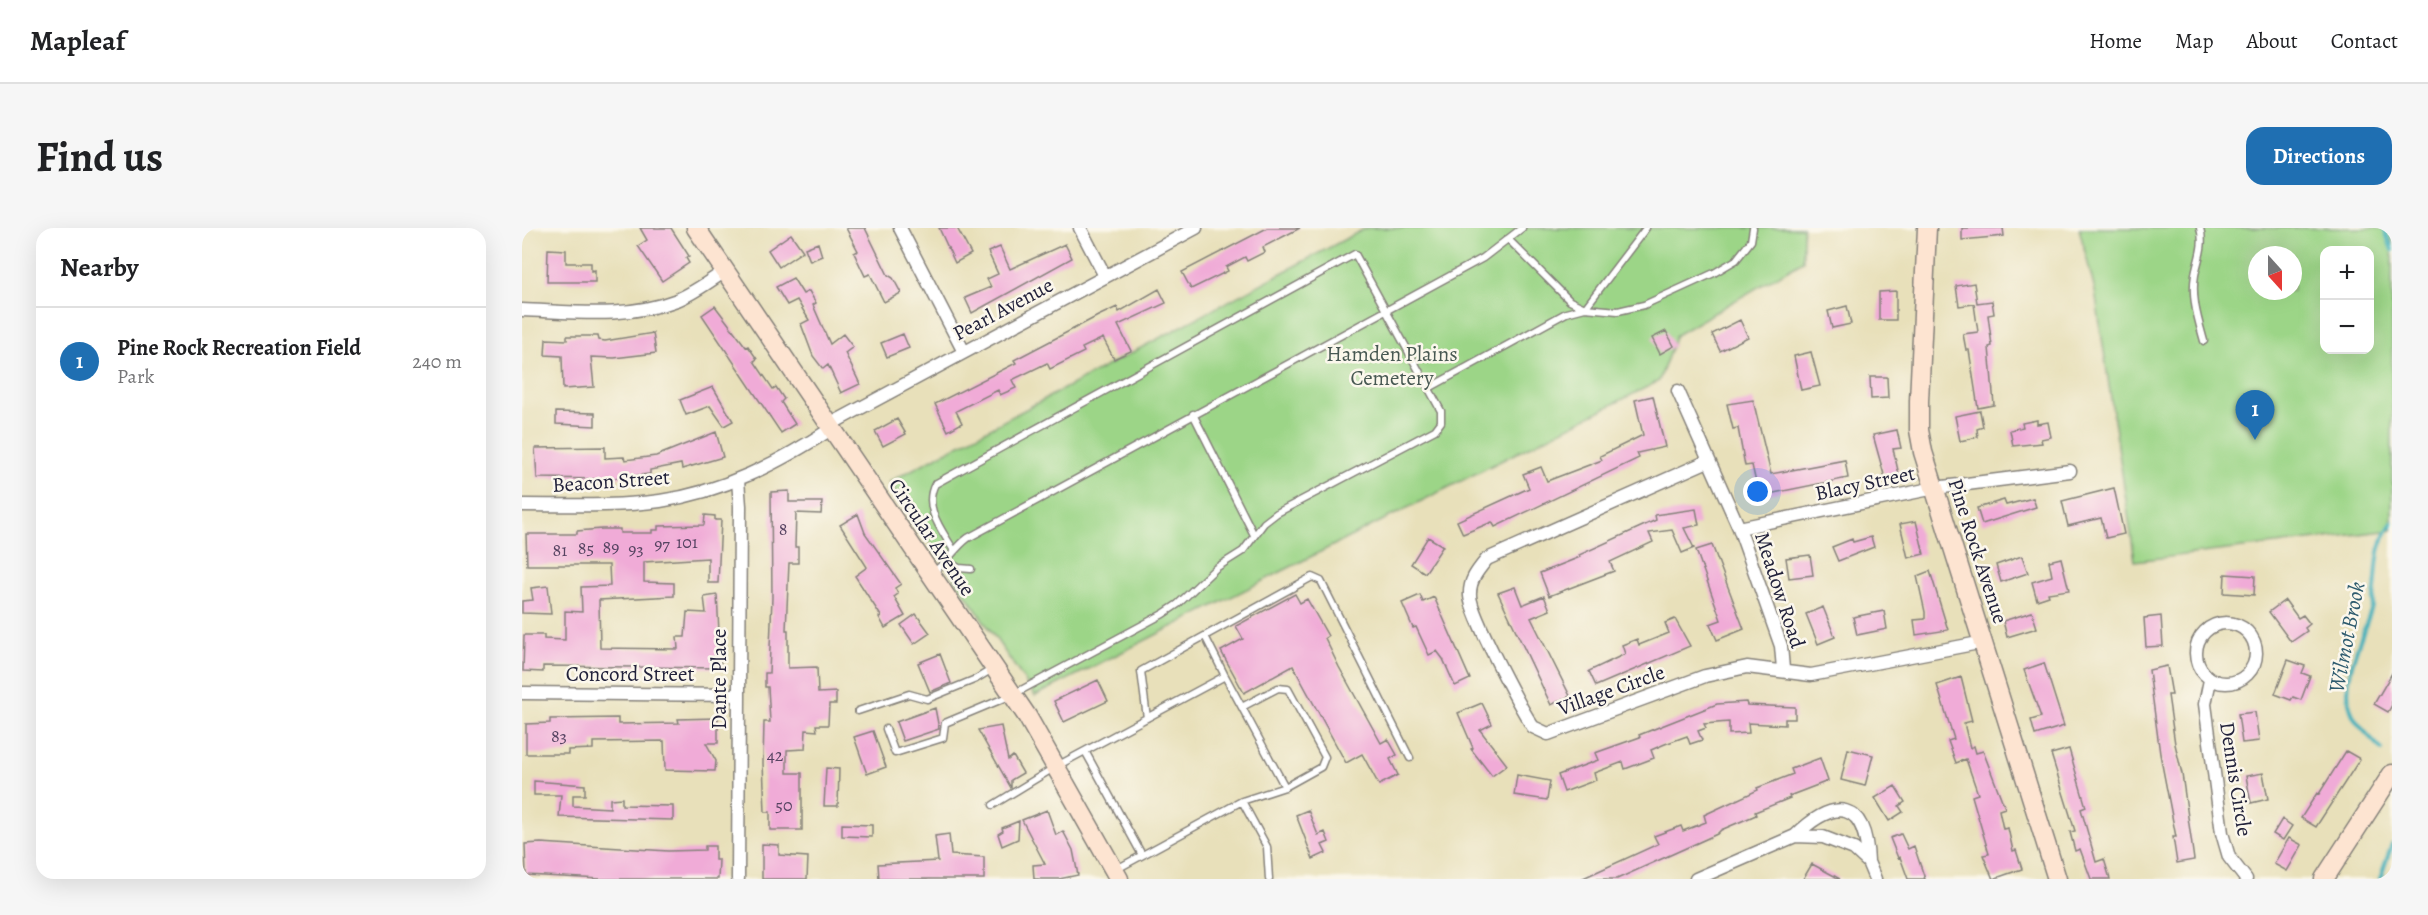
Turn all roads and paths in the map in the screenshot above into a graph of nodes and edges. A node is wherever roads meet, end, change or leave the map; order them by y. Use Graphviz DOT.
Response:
graph roads {
  1 [pos="696,228"];
  2 [pos="900,228"];
  3 [pos="1080,228"];
  4 [pos="1196,228"];
  5 [pos="1522,228"];
  6 [pos="1646,228"];
  7 [pos="1753,228"];
  8 [pos="1927,228"];
  9 [pos="2200,228"];
  10 [pos="1509,240"];
  11 [pos="725,271"];
  12 [pos="1106,276"];
  13 [pos="1585,308"];
  14 [pos="1387,309"];
  15 [pos="522,310"];
  16 [pos="2204,341"];
  17 [pos="964,352"];
  18 [pos="1429,388"];
  19 [pos="1678,392"];
  20 [pos="1193,414"];
  21 [pos="830,427"];
  22 [pos="1708,461"];
  23 [pos="2070,471"];
  24 [pos="738,480"];
  25 [pos="1935,489"];
  26 [pos="522,505"];
  27 [pos="1739,528"];
  28 [pos="1254,535"];
  29 [pos="953,549"];
  30 [pos="949,562"];
  31 [pos="971,569"];
  32 [pos="930,574"];
  33 [pos="1205,636"];
  34 [pos="1984,642"];
  35 [pos="994,668"];
  36 [pos="1784,669"];
  37 [pos="1225,676"];
  38 [pos="2210,680"];
  39 [pos="522,693"];
  40 [pos="738,695"];
  41 [pos="1012,695"];
  42 [pos="1242,707"];
  43 [pos="858,711"];
  44 [pos="1147,718"];
  45 [pos="886,729"];
  46 [pos="1085,751"];
  47 [pos="1410,758"];
  48 [pos="1057,766"];
  49 [pos="2392,774"];
  50 [pos="1285,788"];
  51 [pos="1242,801"];
  52 [pos="993,805"];
  53 [pos="1795,836"];
  54 [pos="1142,855"];
  55 [pos="1868,862"];
  56 [pos="1117,875"];
  57 [pos="738,879"];
  58 [pos="1269,879"];
  59 [pos="1696,879"];
  60 [pos="1875,879"];
  61 [pos="2057,879"];
  62 [pos="2246,879"];
  63 [pos="2324,879"];
  1 -- 11 [label="street, Circular Avenue"];
  2 -- 17 [label="street"];
  3 -- 12 [label="street"];
  4 -- 12 [label="street, Pearl Avenue"];
  5 -- 10 [label="lane"];
  6 -- 13 [label="lane"];
  7 -- 13 [label="lane"];
  8 -- 25 [label="street, Pine Rock Avenue"];
  9 -- 16 [label="lane"];
  10 -- 13 [label="lane"];
  10 -- 14 [label="lane"];
  11 -- 15 [label="street"];
  11 -- 21 [label="street, Circular Avenue"];
  12 -- 17 [label="street, Pearl Avenue"];
  13 -- 18 [label="lane"];
  14 -- 18 [label="lane"];
  14 -- 20 [label="lane"];
  14 -- 29 [label="lane"];
  17 -- 21 [label="street, Pearl Avenue"];
  18 -- 28 [label="lane"];
  19 -- 22 [label="street, Meadow Road"];
  20 -- 28 [label="lane"];
  20 -- 29 [label="lane"];
  21 -- 24 [label="street, Beacon Street"];
  21 -- 32 [label="street, Circular Avenue"];
  22 -- 27 [label="street, Meadow Road"];
  22 -- 36 [label="street, Village Circle"];
  23 -- 25 [label="street, Blacy Street"];
  24 -- 26 [label="street, Beacon Street"];
  24 -- 40 [label="street, Dante Place"];
  25 -- 27 [label="street, Blacy Street"];
  25 -- 34 [label="street, Pine Rock Avenue"];
  27 -- 36 [label="street, Meadow Road"];
  28 -- 41 [label="lane"];
  29 -- 30 [label="lane"];
  30 -- 31 [label="lane"];
  30 -- 32 [label="lane"];
  32 -- 35 [label="street, Circular Avenue"];
  33 -- 37 [label="lane"];
  33 -- 44 [label="lane"];
  33 -- 47 [label="lane"];
  34 -- 36 [label="street, Village Circle"];
  34 -- 61 [label="street, Pine Rock Avenue"];
  35 -- 41 [label="street, Circular Avenue"];
  35 -- 43 [label="lane"];
  37 -- 42 [label="lane"];
  37 -- 44 [label="lane"];
  38 -- 38 [label="street"];
  38 -- 62 [label="street, Dennis Circle"];
  39 -- 40 [label="street, Concord Street"];
  40 -- 57 [label="street, Dante Place"];
  41 -- 45 [label="lane"];
  41 -- 48 [label="street, Circular Avenue"];
  42 -- 50 [label="lane"];
  42 -- 50 [label="lane"];
  44 -- 46 [label="lane"];
  46 -- 48 [label="lane"];
  46 -- 54 [label="lane"];
  48 -- 52 [label="lane"];
  48 -- 56 [label="street, Circular Avenue"];
  49 -- 63 [label="street"];
  50 -- 51 [label="lane"];
  51 -- 54 [label="lane"];
  51 -- 58 [label="lane"];
  53 -- 55 [label="street"];
  53 -- 55 [label="street"];
  53 -- 59 [label="street"];
  54 -- 56 [label="lane"];
  55 -- 60 [label="street"];
}
